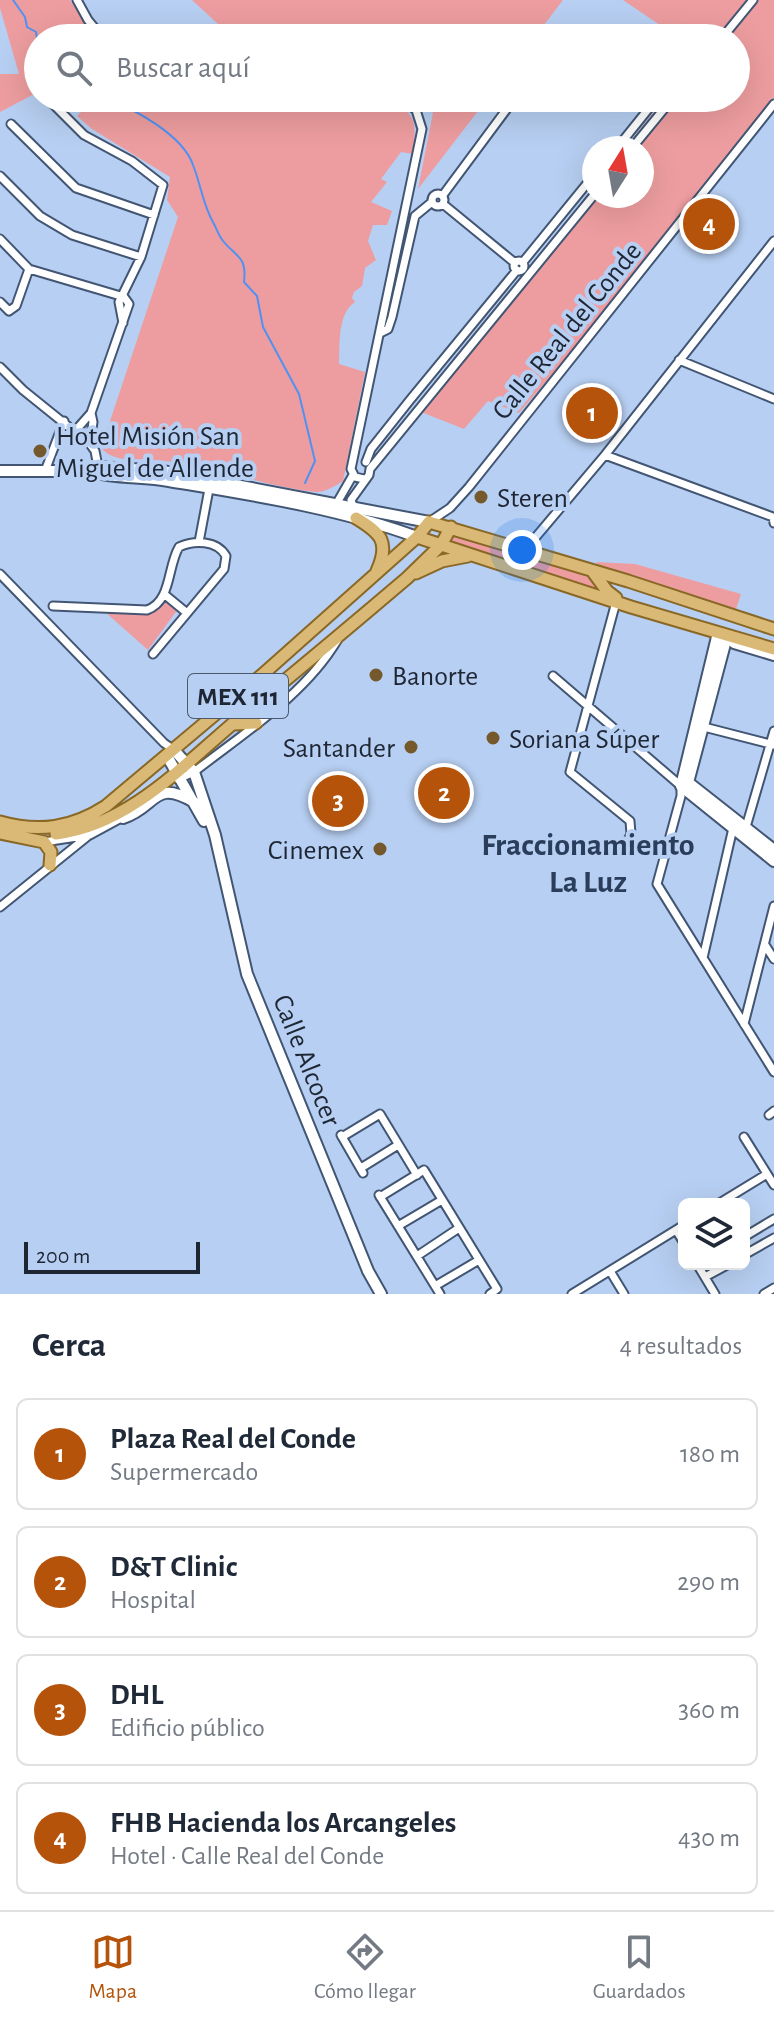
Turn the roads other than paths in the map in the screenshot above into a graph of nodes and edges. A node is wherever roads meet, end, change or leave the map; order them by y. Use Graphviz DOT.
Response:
graph roads {
  1 [pos="77,0"];
  2 [pos="753,0"];
  3 [pos="91,24"];
  4 [pos="733,24"];
  5 [pos="774,104"];
  6 [pos="61,112"];
  7 [pos="417,112"];
  8 [pos="505,112"];
  9 [pos="646,112"];
  10 [pos="662,112"];
  11 [pos="11,124"];
  12 [pos="627,136"];
  13 [pos="642,136"];
  14 [pos="0,176"];
  15 [pos="582,189"];
  16 [pos="443,200"];
  17 [pos="583,208"];
  18 [pos="154,215"];
  19 [pos="0,239"];
  20 [pos="774,241"];
  21 [pos="141,257"];
  22 [pos="518,265"];
  23 [pos="29,269"];
  24 [pos="124,297"];
  25 [pos="0,302"];
  26 [pos="380,333"];
  27 [pos="679,360"];
  28 [pos="0,367"];
  29 [pos="774,399"];
  30 [pos="91,413"];
  31 [pos="64,421"];
  32 [pos="76,430"];
  33 [pos="90,444"];
  34 [pos="355,448"];
  35 [pos="371,449"];
  36 [pos="605,455"];
  37 [pos="366,464"];
  38 [pos="353,470"];
  39 [pos="0,471"];
  40 [pos="45,471"];
  41 [pos="98,471"];
  42 [pos="364,479"];
  43 [pos="209,489"];
  44 [pos="450,508"];
  45 [pos="334,509"];
  46 [pos="355,514"];
  47 [pos="774,516"];
  48 [pos="429,522"];
  49 [pos="774,523"];
  50 [pos="451,527"];
  51 [pos="417,537"];
  52 [pos="199,542"];
  53 [pos="441,545"];
  54 [pos="528,553"];
  55 [pos="468,556"];
  56 [pos="593,572"];
  57 [pos="0,574"];
  58 [pos="374,576"];
  59 [pos="407,578"];
  60 [pos="164,594"];
  61 [pos="353,594"];
  62 [pos="667,595"];
  63 [pos="616,602"];
  64 [pos="53,606"];
  65 [pos="631,607"];
  66 [pos="372,608"];
  67 [pos="187,613"];
  68 [pos="657,615"];
  69 [pos="673,620"];
  70 [pos="758,623"];
  71 [pos="774,629"];
  72 [pos="342,634"];
  73 [pos="722,639"];
  74 [pos="755,643"];
  75 [pos="774,652"];
  76 [pos="153,654"];
  77 [pos="553,676"];
  78 [pos="587,704"];
  79 [pos="703,710"];
  80 [pos="256,723"];
  81 [pos="230,726"];
  82 [pos="704,727"];
  83 [pos="773,730"];
  84 [pos="771,744"];
  85 [pos="168,750"];
  86 [pos="191,767"];
  87 [pos="178,774"];
  88 [pos="684,786"];
  89 [pos="194,802"];
  90 [pos="123,818"];
  91 [pos="0,824"];
  92 [pos="746,827"];
  93 [pos="733,828"];
  94 [pos="0,833"];
  95 [pos="90,835"];
  96 [pos="215,835"];
  97 [pos="628,840"];
  98 [pos="44,842"];
  99 [pos="774,850"];
  100 [pos="774,861"];
  101 [pos="50,865"];
  102 [pos="774,906"];
  103 [pos="0,907"];
  104 [pos="765,945"];
  105 [pos="703,958"];
  106 [pos="774,959"];
  107 [pos="744,1024"];
  108 [pos="774,1072"];
  109 [pos="744,1137"];
  110 [pos="398,1145"];
  111 [pos="767,1174"];
  112 [pos="417,1175"];
  113 [pos="774,1185"];
  114 [pos="728,1198"];
  115 [pos="442,1200"];
  116 [pos="774,1219"];
  117 [pos="398,1226"];
  118 [pos="459,1228"];
  119 [pos="676,1230"];
  120 [pos="678,1233"];
  121 [pos="750,1233"];
  122 [pos="774,1238"];
  123 [pos="750,1252"];
  124 [pos="417,1256"];
  125 [pos="479,1260"];
  126 [pos="701,1270"];
  127 [pos="718,1270"];
  128 [pos="610,1271"];
  129 [pos="705,1277"];
  130 [pos="435,1286"];
  131 [pos="774,1288"];
  132 [pos="493,1292"];
  133 [pos="381,1294"];
  134 [pos="440,1294"];
  135 [pos="572,1294"];
  136 [pos="624,1294"];
  137 [pos="715,1294"];
  138 [pos="764,1294"];
  1 -- 3 [label="street"];
  2 -- 4 [label="street"];
  5 -- 44 [label="street, Calle Real del Conde"];
  6 -- 18 [label="street"];
  7 -- 26 [label="street"];
  8 -- 16 [label="street"];
  9 -- 12 [label="street"];
  10 -- 13 [label="street"];
  11 -- 18 [label="street"];
  14 -- 21 [label="street"];
  15 -- 22 [label="street"];
  16 -- 22 [label="street"];
  16 -- 26 [label="street"];
  17 -- 37 [label="street"];
  18 -- 21 [label="street"];
  19 -- 23 [label="street"];
  20 -- 27 [label="street"];
  21 -- 24 [label="street"];
  22 -- 35 [label="street"];
  23 -- 24 [label="street"];
  23 -- 25 [label="street"];
  24 -- 30 [label="street"];
  26 -- 34 [label="street"];
  27 -- 29 [label="street"];
  27 -- 36 [label="street"];
  28 -- 31 [label="street"];
  30 -- 32 [label="street"];
  30 -- 33 [label="street"];
  31 -- 32 [label="street"];
  31 -- 40 [label="street"];
  32 -- 33 [label="street"];
  33 -- 41 [label="street"];
  34 -- 35 [label="street"];
  34 -- 37 [label="street"];
  34 -- 38 [label="street"];
  35 -- 37 [label="street"];
  36 -- 47 [label="street"];
  36 -- 54 [label="street"];
  37 -- 38 [label="street"];
  37 -- 42 [label="street"];
  38 -- 42 [label="street"];
  38 -- 45 [label="street"];
  39 -- 40 [label="street"];
  40 -- 41 [label="street"];
  41 -- 43 [label="street"];
  41 -- 45 [label="street"];
  42 -- 46 [label="street"];
  43 -- 45 [label="street"];
  43 -- 52 [label="street"];
  44 -- 48 [label="street, Calle Real del Conde"];
  44 -- 50 [label="street"];
  45 -- 46 [label="street"];
  46 -- 48 [label="street"];
  46 -- 51 [label="street"];
  46 -- 58 [label="main road"];
  47 -- 49 [label="street"];
  48 -- 50 [label="main road"];
  48 -- 51 [label="main road, MEX 111"];
  50 -- 53 [label="main road, MEX 111"];
  50 -- 54 [label="main road"];
  51 -- 53 [label="main road"];
  51 -- 58 [label="main road, MEX 111"];
  52 -- 60 [label="street"];
  52 -- 67 [label="street"];
  53 -- 55 [label="main road"];
  53 -- 59 [label="main road, MEX 111"];
  54 -- 56 [label="main road"];
  55 -- 59 [label="main road, MEX 111"];
  55 -- 63 [label="main road"];
  56 -- 62 [label="main road"];
  56 -- 65 [label="main road"];
  57 -- 85 [label="street"];
  58 -- 61 [label="main road, MEX 111"];
  59 -- 66 [label="main road, MEX 111"];
  60 -- 64 [label="street"];
  60 -- 67 [label="street"];
  61 -- 66 [label="main road"];
  61 -- 85 [label="main road, MEX 111"];
  62 -- 68 [label="main road"];
  62 -- 70 [label="main road"];
  63 -- 65 [label="main road"];
  63 -- 78 [label="street"];
  65 -- 68 [label="main road"];
  66 -- 72 [label="main road, MEX 111"];
  67 -- 76 [label="street"];
  68 -- 69 [label="main road"];
  69 -- 73 [label="street"];
  69 -- 74 [label="main road"];
  70 -- 71 [label="main road"];
  70 -- 74 [label="main road"];
  72 -- 80 [label="street"];
  72 -- 81 [label="main road, MEX 111"];
  73 -- 75 [label="street"];
  73 -- 79 [label="street"];
  74 -- 75 [label="main road"];
  77 -- 78 [label="street"];
  78 -- 88 [label="street"];
  78 -- 97 [label="street"];
  79 -- 82 [label="street"];
  79 -- 88 [label="street"];
  80 -- 81 [label="main road"];
  80 -- 86 [label="street"];
  81 -- 86 [label="main road, MEX 111"];
  82 -- 84 [label="street"];
  82 -- 88 [label="street"];
  83 -- 84 [label="street"];
  84 -- 92 [label="street"];
  85 -- 86 [label="street, Calle Alcocer"];
  85 -- 87 [label="street, Calle Alcocer"];
  85 -- 91 [label="main road, MEX 111"];
  86 -- 87 [label="main road, MEX 111"];
  86 -- 96 [label="street, Calle Alcocer"];
  87 -- 89 [label="street, Calle Alcocer"];
  87 -- 90 [label="street"];
  87 -- 91 [label="main road, MEX 111"];
  88 -- 92 [label="street"];
  88 -- 93 [label="street"];
  88 -- 105 [label="street"];
  89 -- 90 [label="street"];
  89 -- 96 [label="street, Calle Alcocer"];
  90 -- 95 [label="street"];
  92 -- 99 [label="street"];
  93 -- 100 [label="street"];
  93 -- 105 [label="street"];
  94 -- 98 [label="main road"];
  95 -- 98 [label="street"];
  95 -- 101 [label="street"];
  96 -- 133 [label="street, Calle Alcocer"];
  98 -- 101 [label="main road"];
  101 -- 103 [label="street"];
  102 -- 104 [label="street"];
  104 -- 106 [label="street"];
  104 -- 107 [label="street"];
  105 -- 107 [label="street"];
  107 -- 108 [label="street"];
  109 -- 111 [label="street"];
  110 -- 110 [label="street"];
  110 -- 112 [label="street"];
  111 -- 113 [label="street"];
  111 -- 114 [label="street"];
  112 -- 115 [label="street"];
  112 -- 117 [label="street"];
  115 -- 117 [label="street"];
  115 -- 118 [label="street"];
  116 -- 121 [label="street"];
  117 -- 124 [label="street"];
  118 -- 124 [label="street"];
  118 -- 125 [label="street"];
  119 -- 120 [label="street"];
  119 -- 128 [label="street"];
  122 -- 123 [label="street"];
  124 -- 130 [label="street"];
  125 -- 130 [label="street"];
  125 -- 132 [label="street"];
  126 -- 129 [label="street"];
  127 -- 129 [label="street"];
  128 -- 135 [label="street"];
  128 -- 136 [label="street"];
  129 -- 137 [label="street"];
  130 -- 134 [label="street"];
  131 -- 138 [label="street"];
}
